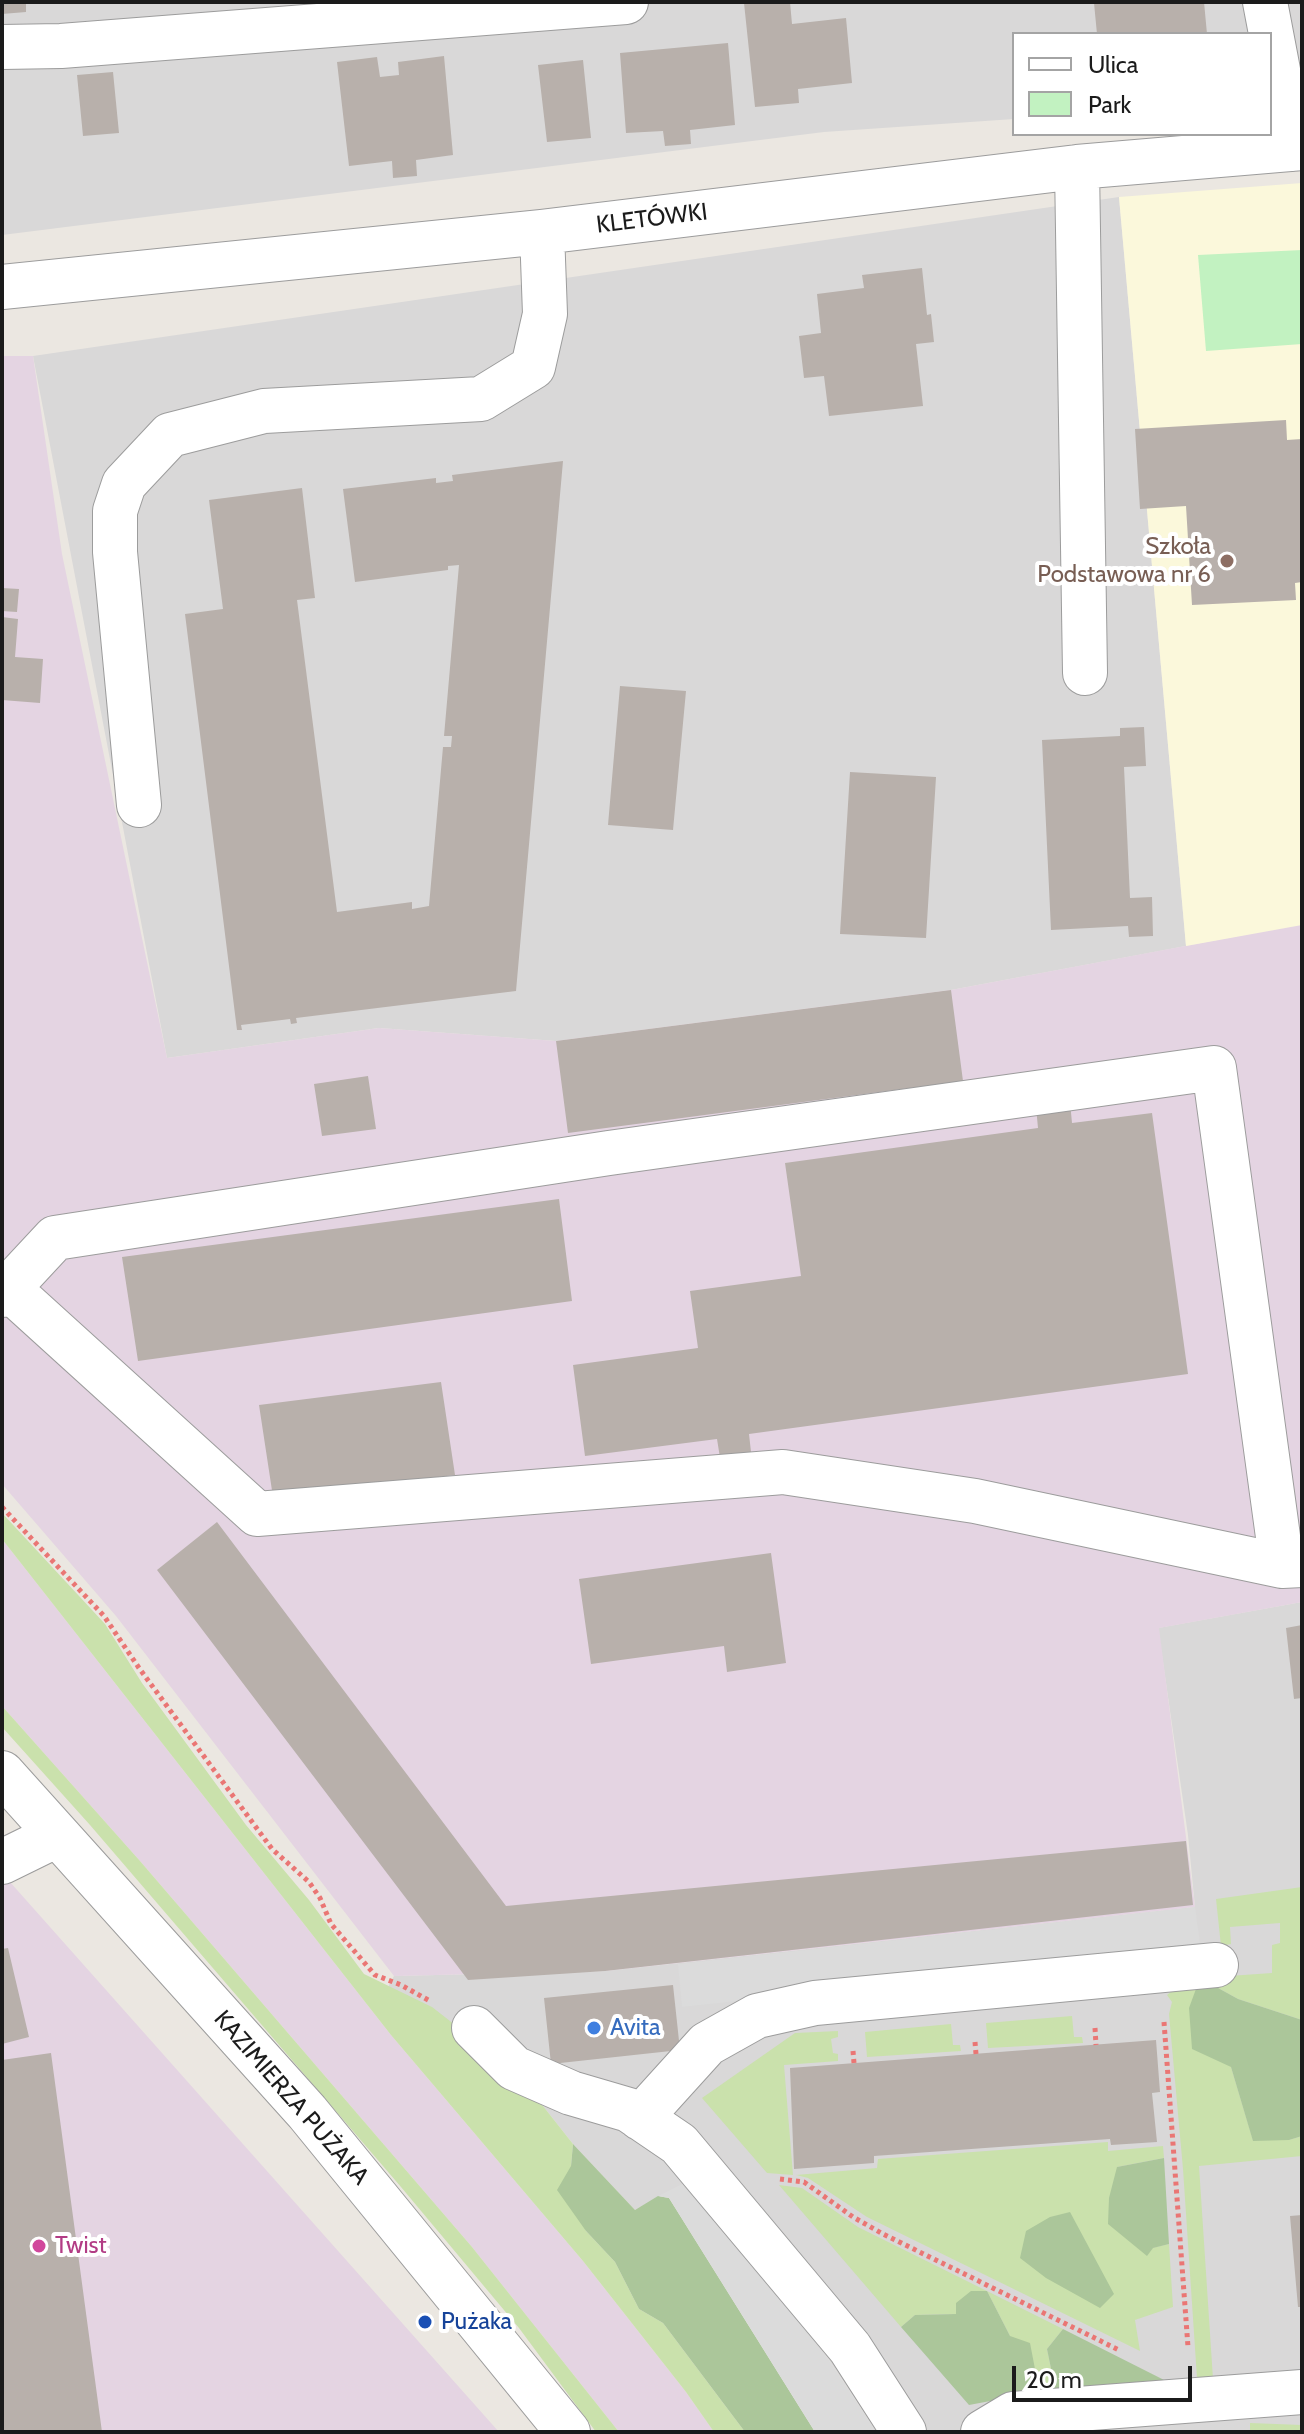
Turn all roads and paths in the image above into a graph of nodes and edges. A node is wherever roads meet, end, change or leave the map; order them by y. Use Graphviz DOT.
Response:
graph roads {
  1 [pos="626,2"];
  2 [pos="1265,2"];
  3 [pos="1272,32"];
  4 [pos="1272,33"];
  5 [pos="2,47"];
  6 [pos="1298,149"];
  7 [pos="1077,167"];
  8 [pos="542,232"];
  9 [pos="2,287"];
  10 [pos="1085,673"];
  11 [pos="139,805"];
  12 [pos="6,1292"];
  13 [pos="2,1507"];
  14 [pos="1292,1565"];
  15 [pos="2,1773"];
  16 [pos="57,1835"];
  17 [pos="2,1862"];
  18 [pos="1216,1965"];
  19 [pos="375,1975"];
  20 [pos="1157,2009"];
  21 [pos="474,2028"];
  22 [pos="640,2118"];
  23 [pos="771,2180"];
  24 [pos="1188,2351"];
  25 [pos="1126,2354"];
  26 [pos="1302,2392"];
  27 [pos="568,2432"];
  28 [pos="904,2432"];
  29 [pos="983,2432"];
  1 -- 5 [label="street"];
  2 -- 3 [label="street"];
  4 -- 6 [label="street"];
  6 -- 7 [label="street, KLETÓWKI"];
  7 -- 8 [label="street, KLETÓWKI"];
  7 -- 10 [label="street"];
  8 -- 9 [label="street, KLETÓWKI"];
  8 -- 11 [label="street"];
  12 -- 14 [label="street"];
  12 -- 14 [label="street"];
  13 -- 19 [label="path"];
  15 -- 16 [label="street, KAZIMIERZA PUŻAKA"];
  16 -- 17 [label="street"];
  16 -- 27 [label="street, KAZIMIERZA PUŻAKA"];
  18 -- 22 [label="street"];
  20 -- 24 [label="path"];
  21 -- 22 [label="street"];
  22 -- 28 [label="street"];
  23 -- 25 [label="path"];
  26 -- 29 [label="street"];
}
